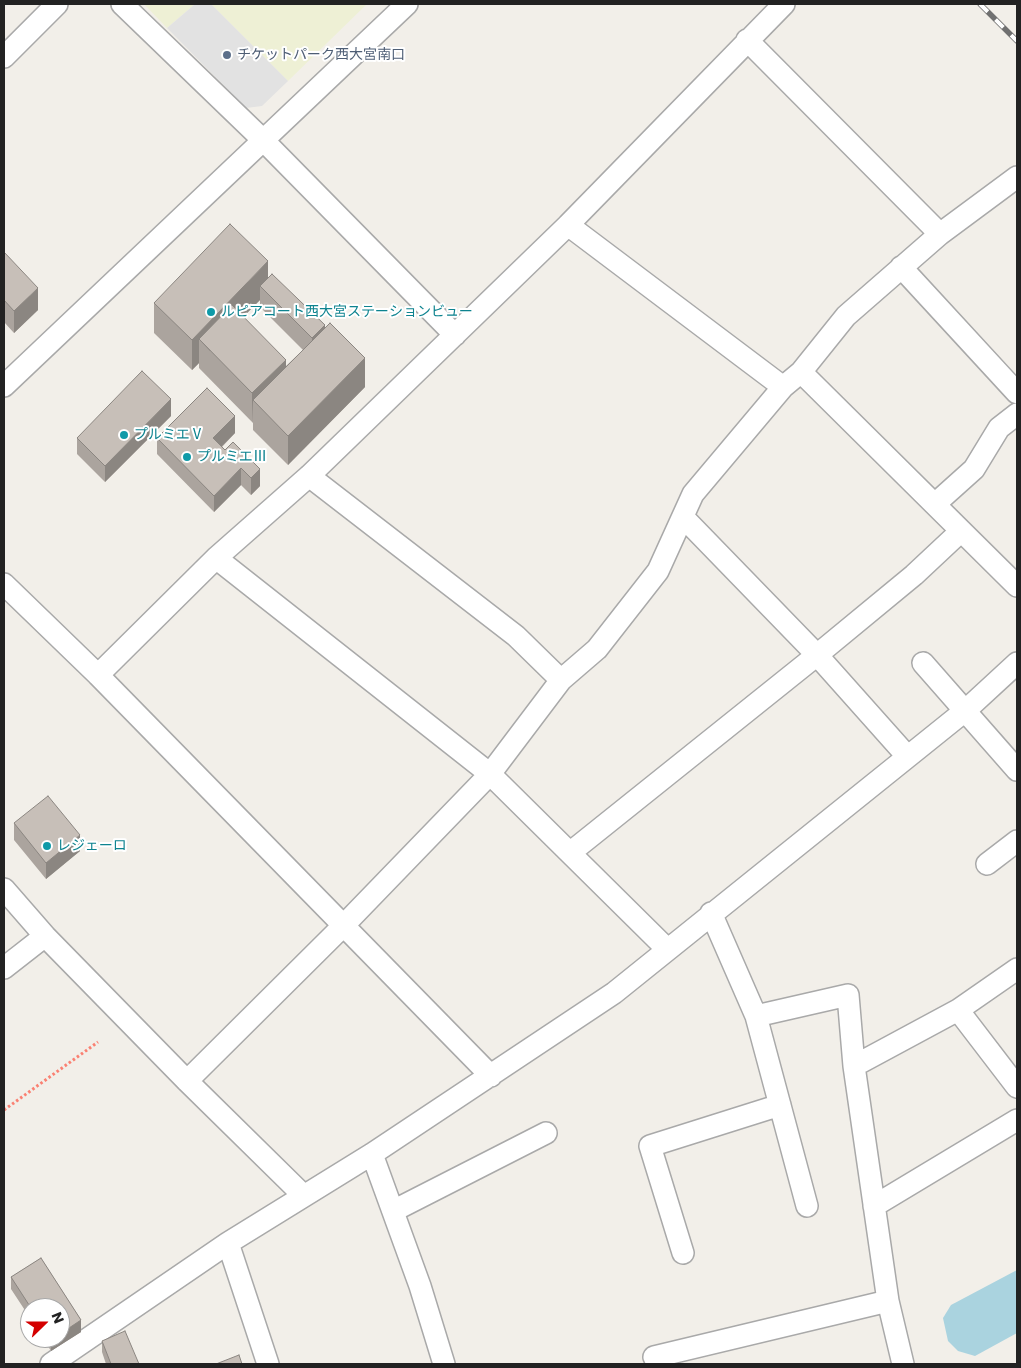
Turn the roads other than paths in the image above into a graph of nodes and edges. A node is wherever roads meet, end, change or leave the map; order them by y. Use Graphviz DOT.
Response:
graph roads {
  1 [pos="57,4"];
  2 [pos="122,4"];
  3 [pos="407,4"];
  4 [pos="784,4"];
  5 [pos="747,40"];
  6 [pos="4,57"];
  7 [pos="263,140"];
  8 [pos="1017,177"];
  9 [pos="568,225"];
  10 [pos="940,234"];
  11 [pos="901,267"];
  12 [pos="455,335"];
  13 [pos="800,372"];
  14 [pos="4,386"];
  15 [pos="783,388"];
  16 [pos="1017,394"];
  17 [pos="1017,414"];
  18 [pos="309,476"];
  19 [pos="935,504"];
  20 [pos="684,518"];
  21 [pos="961,531"];
  22 [pos="216,558"];
  23 [pos="4,584"];
  24 [pos="1017,586"];
  25 [pos="817,656"];
  26 [pos="923,663"];
  27 [pos="1017,664"];
  28 [pos="98,675"];
  29 [pos="560,680"];
  30 [pos="966,710"];
  31 [pos="907,756"];
  32 [pos="1017,770"];
  33 [pos="490,774"];
  34 [pos="1017,841"];
  35 [pos="571,852"];
  36 [pos="986,864"];
  37 [pos="4,889"];
  38 [pos="711,913"];
  39 [pos="343,926"];
  40 [pos="45,936"];
  41 [pos="667,949"];
  42 [pos="4,968"];
  43 [pos="1017,969"];
  44 [pos="958,1010"];
  45 [pos="756,1016"];
  46 [pos="854,1066"];
  47 [pos="491,1076"];
  48 [pos="187,1081"];
  49 [pos="1017,1087"];
  50 [pos="780,1105"];
  51 [pos="1017,1120"];
  52 [pos="546,1133"];
  53 [pos="372,1154"];
  54 [pos="304,1196"];
  55 [pos="807,1206"];
  56 [pos="874,1206"];
  57 [pos="393,1211"];
  58 [pos="228,1243"];
  59 [pos="683,1253"];
  60 [pos="888,1301"];
  61 [pos="654,1357"];
  62 [pos="51,1364"];
  63 [pos="268,1364"];
  64 [pos="444,1364"];
  65 [pos="903,1364"];
  1 -- 6 [label="street"];
  2 -- 7 [label="street"];
  3 -- 7 [label="street"];
  4 -- 5 [label="street"];
  5 -- 9 [label="street"];
  5 -- 10 [label="street"];
  7 -- 12 [label="street"];
  7 -- 14 [label="street"];
  8 -- 10 [label="street"];
  9 -- 12 [label="street"];
  9 -- 15 [label="street"];
  10 -- 11 [label="street"];
  11 -- 13 [label="street"];
  11 -- 16 [label="street"];
  12 -- 18 [label="street"];
  13 -- 15 [label="street"];
  13 -- 19 [label="street"];
  15 -- 20 [label="street"];
  17 -- 19 [label="street"];
  18 -- 22 [label="street"];
  18 -- 29 [label="street"];
  19 -- 21 [label="street"];
  20 -- 25 [label="street"];
  20 -- 29 [label="street"];
  21 -- 24 [label="street"];
  21 -- 25 [label="street"];
  22 -- 28 [label="street"];
  22 -- 33 [label="street"];
  23 -- 28 [label="street"];
  25 -- 31 [label="street"];
  25 -- 35 [label="street"];
  26 -- 30 [label="street"];
  27 -- 30 [label="street"];
  28 -- 39 [label="street"];
  29 -- 33 [label="street"];
  30 -- 31 [label="street"];
  30 -- 32 [label="street"];
  31 -- 38 [label="street"];
  33 -- 35 [label="street"];
  33 -- 39 [label="street"];
  34 -- 36 [label="street"];
  35 -- 41 [label="street"];
  37 -- 40 [label="street"];
  38 -- 41 [label="street"];
  38 -- 45 [label="street"];
  39 -- 47 [label="street"];
  39 -- 48 [label="street"];
  40 -- 42 [label="street"];
  40 -- 48 [label="street"];
  41 -- 47 [label="street"];
  43 -- 44 [label="street"];
  44 -- 46 [label="street"];
  44 -- 49 [label="street"];
  45 -- 46 [label="street"];
  45 -- 50 [label="street"];
  46 -- 56 [label="street"];
  47 -- 53 [label="street"];
  48 -- 54 [label="street"];
  50 -- 55 [label="street"];
  50 -- 59 [label="street"];
  51 -- 56 [label="street"];
  52 -- 57 [label="street"];
  53 -- 54 [label="street"];
  53 -- 57 [label="street"];
  54 -- 58 [label="street"];
  56 -- 60 [label="street"];
  57 -- 64 [label="street"];
  58 -- 62 [label="street"];
  58 -- 63 [label="street"];
  60 -- 61 [label="street"];
  60 -- 65 [label="street"];
}
